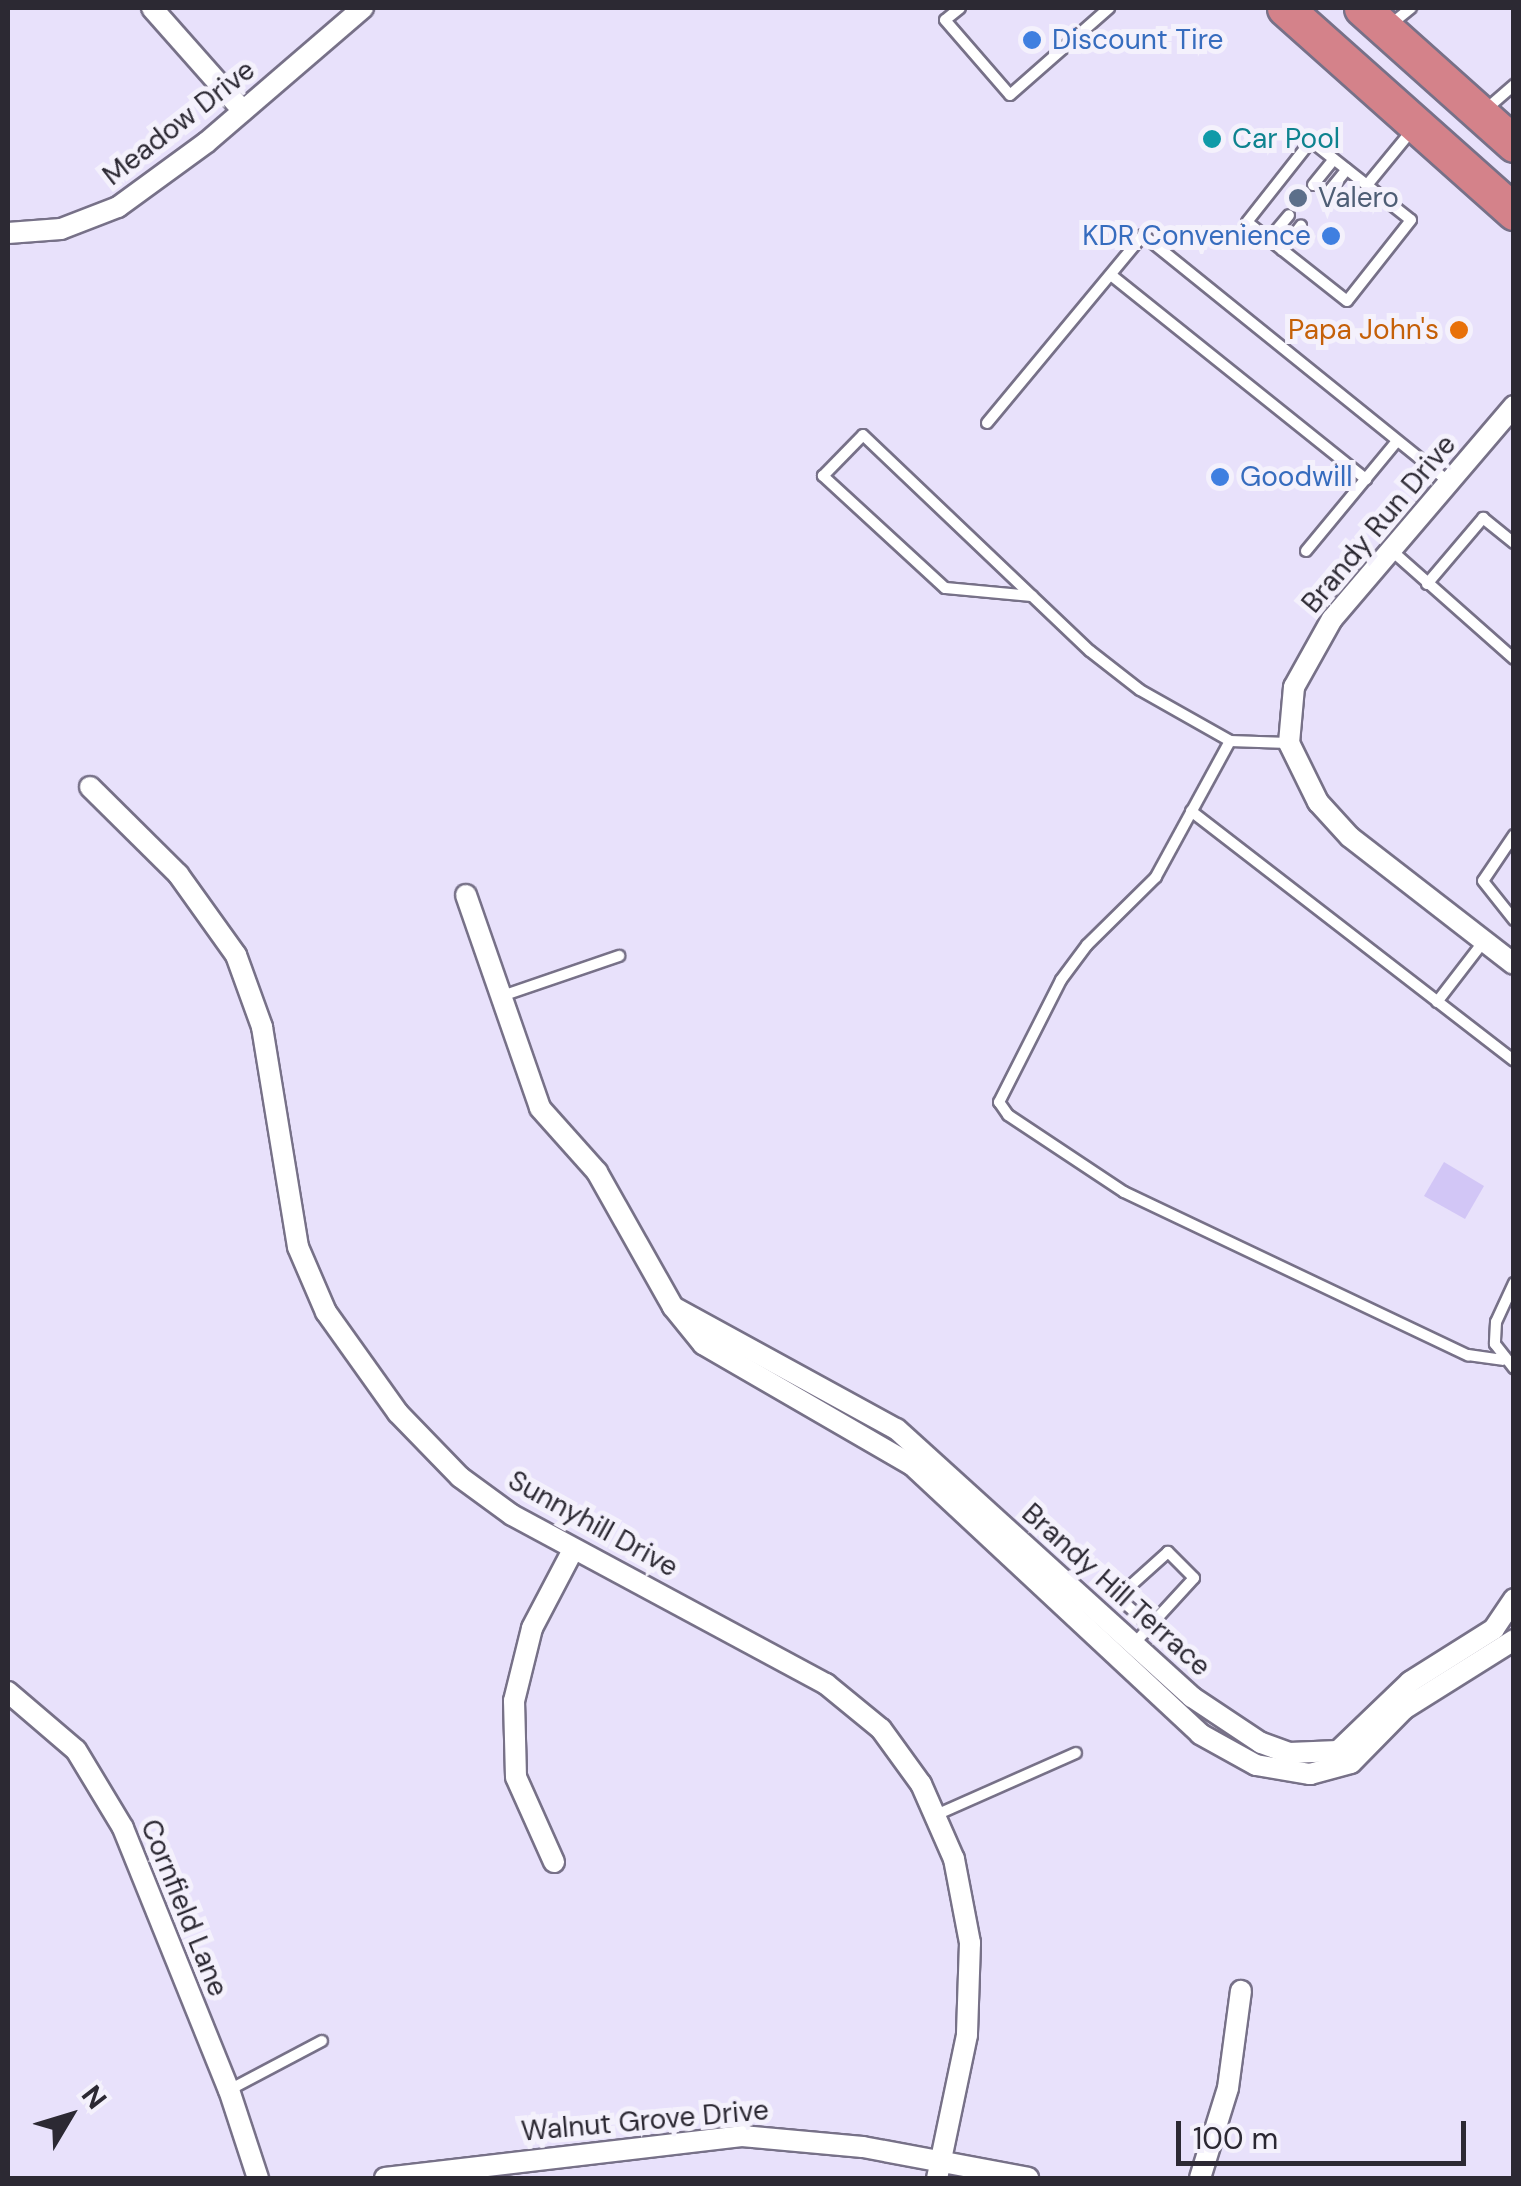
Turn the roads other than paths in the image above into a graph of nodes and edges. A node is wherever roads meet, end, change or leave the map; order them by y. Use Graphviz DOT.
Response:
graph roads {
  1 [pos="152,8"];
  2 [pos="363,8"];
  3 [pos="960,8"];
  4 [pos="1109,8"];
  5 [pos="1285,8"];
  6 [pos="1386,15"];
  7 [pos="1514,85"];
  8 [pos="243,111"];
  9 [pos="1480,115"];
  10 [pos="1414,128"];
  11 [pos="1514,144"];
  12 [pos="1334,159"];
  13 [pos="1348,170"];
  14 [pos="1313,184"];
  15 [pos="1368,185"];
  16 [pos="1326,195"];
  17 [pos="1514,212"];
  18 [pos="1289,215"];
  19 [pos="1302,226"];
  20 [pos="8,232"];
  21 [pos="1269,239"];
  22 [pos="1282,250"];
  23 [pos="1111,275"];
  24 [pos="1514,406"];
  25 [pos="987,424"];
  26 [pos="1397,440"];
  27 [pos="1366,479"];
  28 [pos="1449,482"];
  29 [pos="1514,543"];
  30 [pos="1391,549"];
  31 [pos="1306,552"];
  32 [pos="1427,584"];
  33 [pos="1032,596"];
  34 [pos="1514,659"];
  35 [pos="1230,741"];
  36 [pos="1289,743"];
  37 [pos="90,786"];
  38 [pos="1191,811"];
  39 [pos="1514,836"];
  40 [pos="466,895"];
  41 [pos="1514,920"];
  42 [pos="1484,941"];
  43 [pos="620,956"];
  44 [pos="1514,964"];
  45 [pos="501,996"];
  46 [pos="1438,1002"];
  47 [pos="1514,1061"];
  48 [pos="1514,1283"];
  49 [pos="1503,1360"];
  50 [pos="1514,1368"];
  51 [pos="573,1550"];
  52 [pos="1514,1599"];
  53 [pos="1150,1626"];
  54 [pos="1514,1640"];
  55 [pos="1126,1652"];
  56 [pos="8,1692"];
  57 [pos="1076,1753"];
  58 [pos="936,1815"];
  59 [pos="554,1862"];
  60 [pos="1241,1991"];
  61 [pos="322,2041"];
  62 [pos="230,2090"];
  63 [pos="939,2169"];
  64 [pos="258,2178"];
  65 [pos="385,2178"];
  66 [pos="1028,2178"];
  67 [pos="1200,2178"];
  1 -- 8 [label="street"];
  2 -- 8 [label="street, Meadow Drive"];
  3 -- 4 [label="lane"];
  5 -- 10 [label="highway"];
  6 -- 9 [label="highway"];
  7 -- 9 [label="lane"];
  8 -- 20 [label="street, Meadow Drive"];
  9 -- 11 [label="highway"];
  10 -- 15 [label="lane"];
  10 -- 17 [label="highway"];
  12 -- 13 [label="lane"];
  12 -- 14 [label="lane"];
  12 -- 21 [label="lane"];
  13 -- 15 [label="lane"];
  13 -- 16 [label="lane"];
  15 -- 22 [label="lane"];
  18 -- 21 [label="lane"];
  19 -- 22 [label="lane"];
  21 -- 22 [label="lane"];
  23 -- 25 [label="lane"];
  23 -- 26 [label="lane"];
  23 -- 27 [label="lane"];
  24 -- 28 [label="street, Brandy Run Drive"];
  26 -- 27 [label="lane"];
  26 -- 28 [label="lane"];
  27 -- 31 [label="lane"];
  28 -- 30 [label="street, Brandy Run Drive"];
  29 -- 32 [label="lane"];
  30 -- 32 [label="lane"];
  30 -- 36 [label="street, Brandy Run Drive"];
  32 -- 34 [label="lane"];
  33 -- 33 [label="lane"];
  33 -- 35 [label="lane"];
  35 -- 36 [label="lane"];
  35 -- 38 [label="lane"];
  36 -- 42 [label="street"];
  37 -- 51 [label="street, Sunnyhill Drive"];
  38 -- 46 [label="lane"];
  38 -- 49 [label="lane"];
  39 -- 41 [label="lane"];
  40 -- 45 [label="street, Brandy Hill Terrace"];
  42 -- 44 [label="street"];
  42 -- 46 [label="lane"];
  43 -- 45 [label="lane"];
  45 -- 55 [label="street, Brandy Hill Terrace"];
  46 -- 47 [label="lane"];
  48 -- 49 [label="lane"];
  49 -- 50 [label="lane"];
  51 -- 58 [label="street, Sunnyhill Drive"];
  51 -- 59 [label="street"];
  52 -- 55 [label="street, Brandy Hill Terrace"];
  53 -- 53 [label="lane"];
  53 -- 55 [label="lane"];
  54 -- 55 [label="street, Brandy Hill Terrace"];
  56 -- 62 [label="street, Cornfield Lane"];
  57 -- 58 [label="lane"];
  58 -- 63 [label="street, Sunnyhill Drive"];
  60 -- 67 [label="street"];
  61 -- 62 [label="lane"];
  62 -- 64 [label="street, Cornfield Lane"];
  63 -- 65 [label="street, Walnut Grove Drive"];
  63 -- 66 [label="street, Walnut Grove Drive"];
}
